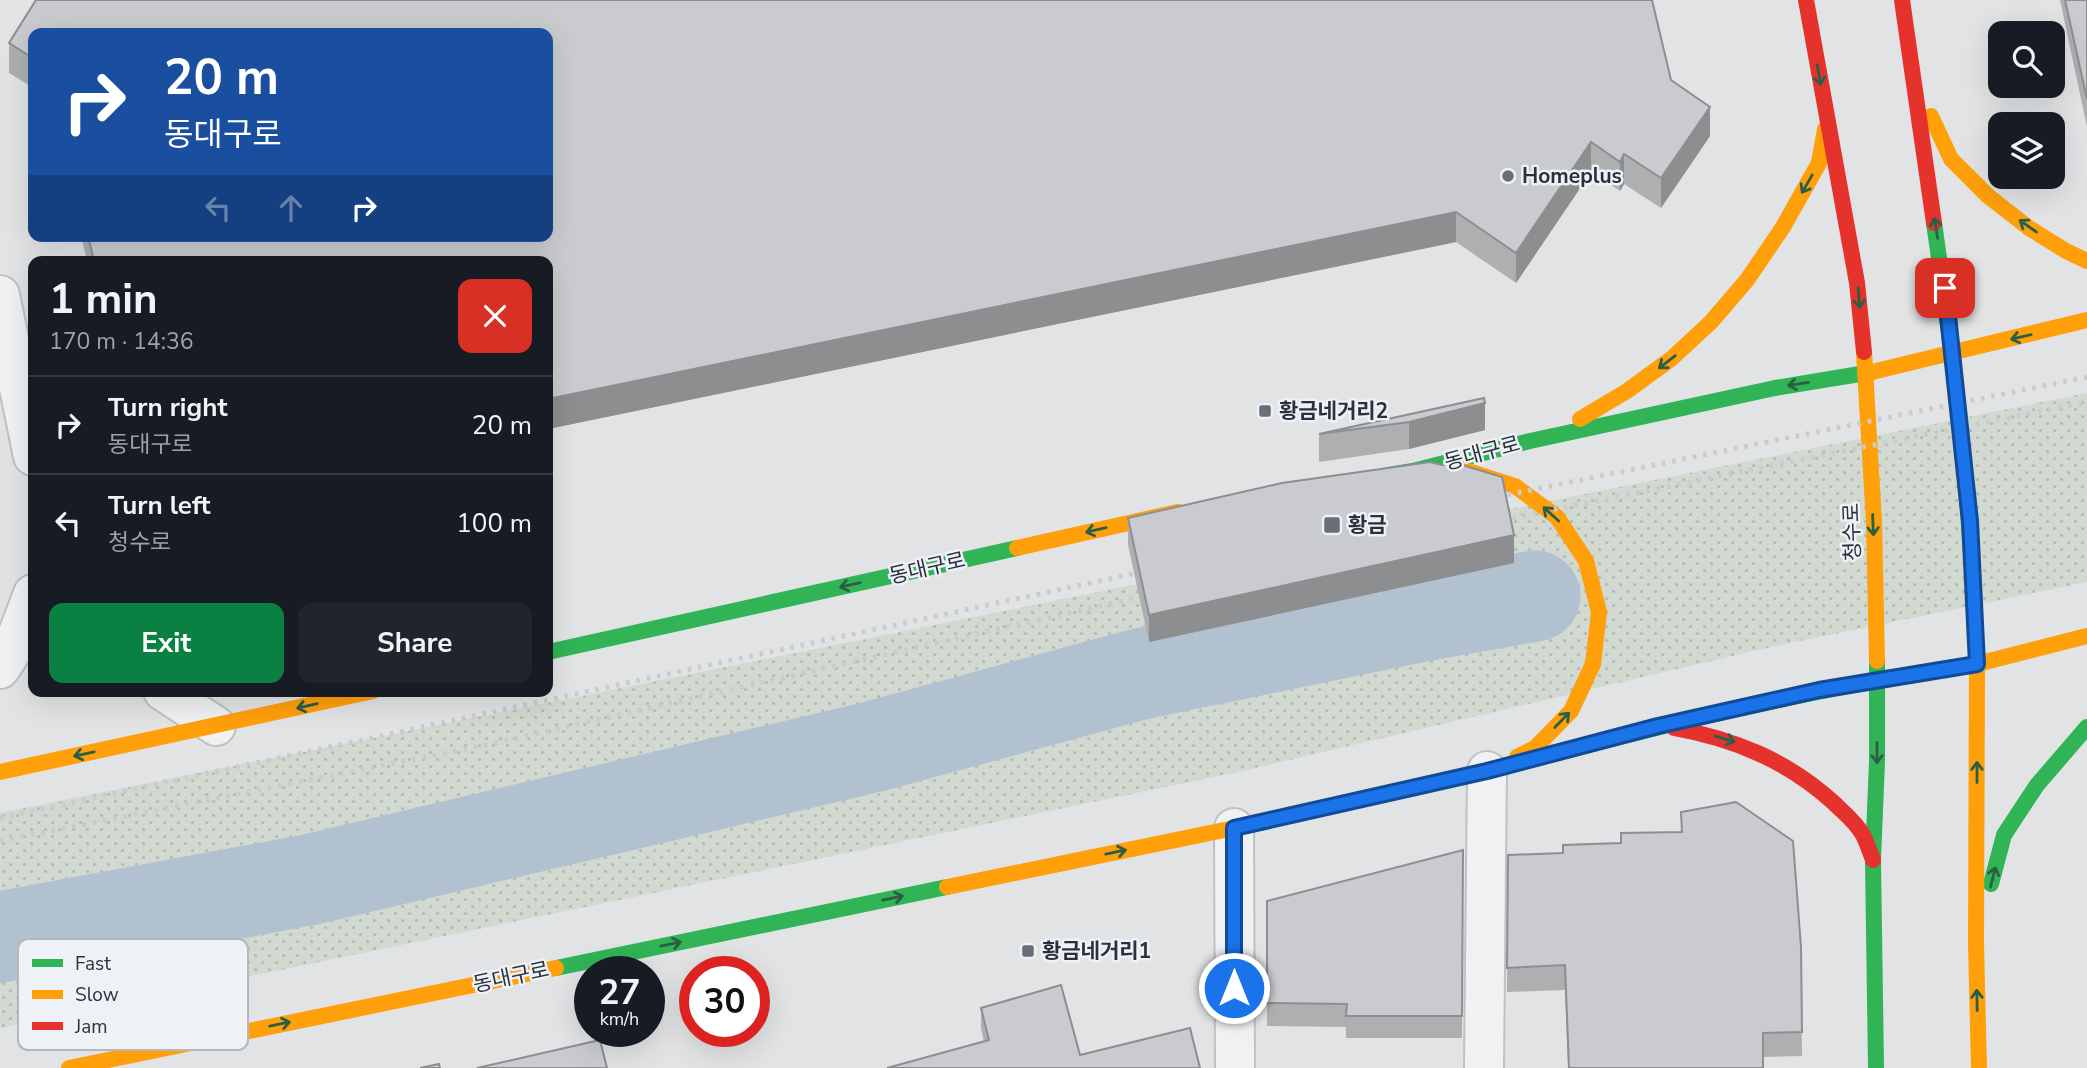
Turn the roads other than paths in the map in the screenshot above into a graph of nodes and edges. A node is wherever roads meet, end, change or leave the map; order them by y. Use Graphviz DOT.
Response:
graph roads {
  1 [pos="1806,0"];
  2 [pos="1902,0"];
  3 [pos="1914,76"];
  4 [pos="1826,120"];
  5 [pos="2087,261"];
  6 [pos="0,296"];
  7 [pos="2087,320"];
  8 [pos="1953,352"];
  9 [pos="1866,373"];
  10 [pos="28,432"];
  11 [pos="1530,441"];
  12 [pos="1413,471"];
  13 [pos="1373,477"];
  14 [pos="1197,508"];
  15 [pos="28,607"];
  16 [pos="2087,636"];
  17 [pos="553,651"];
  18 [pos="1977,664"];
  19 [pos="0,669"];
  20 [pos="1877,680"];
  21 [pos="172,697"];
  22 [pos="346,697"];
  23 [pos="216,726"];
  24 [pos="1658,726"];
  25 [pos="2087,727"];
  26 [pos="1487,771"];
  27 [pos="0,772"];
  28 [pos="1234,828"];
  29 [pos="1873,860"];
  30 [pos="1976,944"];
  31 [pos="248,1031"];
  32 [pos="156,1050"];
  33 [pos="69,1068"];
  34 [pos="1235,1068"];
  35 [pos="1484,1068"];
  36 [pos="1876,1068"];
  37 [pos="1979,1068"];
  1 -- 4 [label="main road, 청수로, one-way"];
  2 -- 3 [label="main road"];
  5 -- 3 [label="main road, one-way"];
  8 -- 3 [label="main road, one-way"];
  4 -- 9 [label="main road, 청수로, one-way"];
  4 -- 11 [label="main road, one-way"];
  6 -- 10 [label="street"];
  7 -- 8 [label="main road, 동대구로, one-way"];
  8 -- 9 [label="main road, 동대구로"];
  8 -- 18 [label="main road"];
  9 -- 11 [label="main road, 동대구로, one-way"];
  9 -- 20 [label="main road, 청수로, one-way"];
  11 -- 12 [label="main road, 동대구로"];
  12 -- 13 [label="main road, 동대구로"];
  26 -- 12 [label="main road, one-way"];
  14 -- 17 [label="main road, 동대구로, one-way"];
  15 -- 19 [label="street"];
  16 -- 18 [label="main road, 동대구로"];
  18 -- 20 [label="main road, 동대구로"];
  30 -- 18 [label="main road, one-way"];
  20 -- 24 [label="main road, 동대구로"];
  20 -- 29 [label="main road, 청수로, one-way"];
  21 -- 23 [label="street"];
  22 -- 23 [label="main road, one-way"];
  23 -- 27 [label="main road, one-way"];
  24 -- 26 [label="main road, 동대구로"];
  24 -- 29 [label="main road, one-way"];
  30 -- 25 [label="main road, one-way"];
  26 -- 28 [label="main road, 동대구로"];
  26 -- 35 [label="street"];
  31 -- 28 [label="main road, 동대구로, one-way"];
  28 -- 34 [label="street"];
  29 -- 36 [label="main road, 청수로"];
  37 -- 30 [label="main road, one-way"];
  33 -- 32 [label="main road, 동대구로, one-way"];
}
